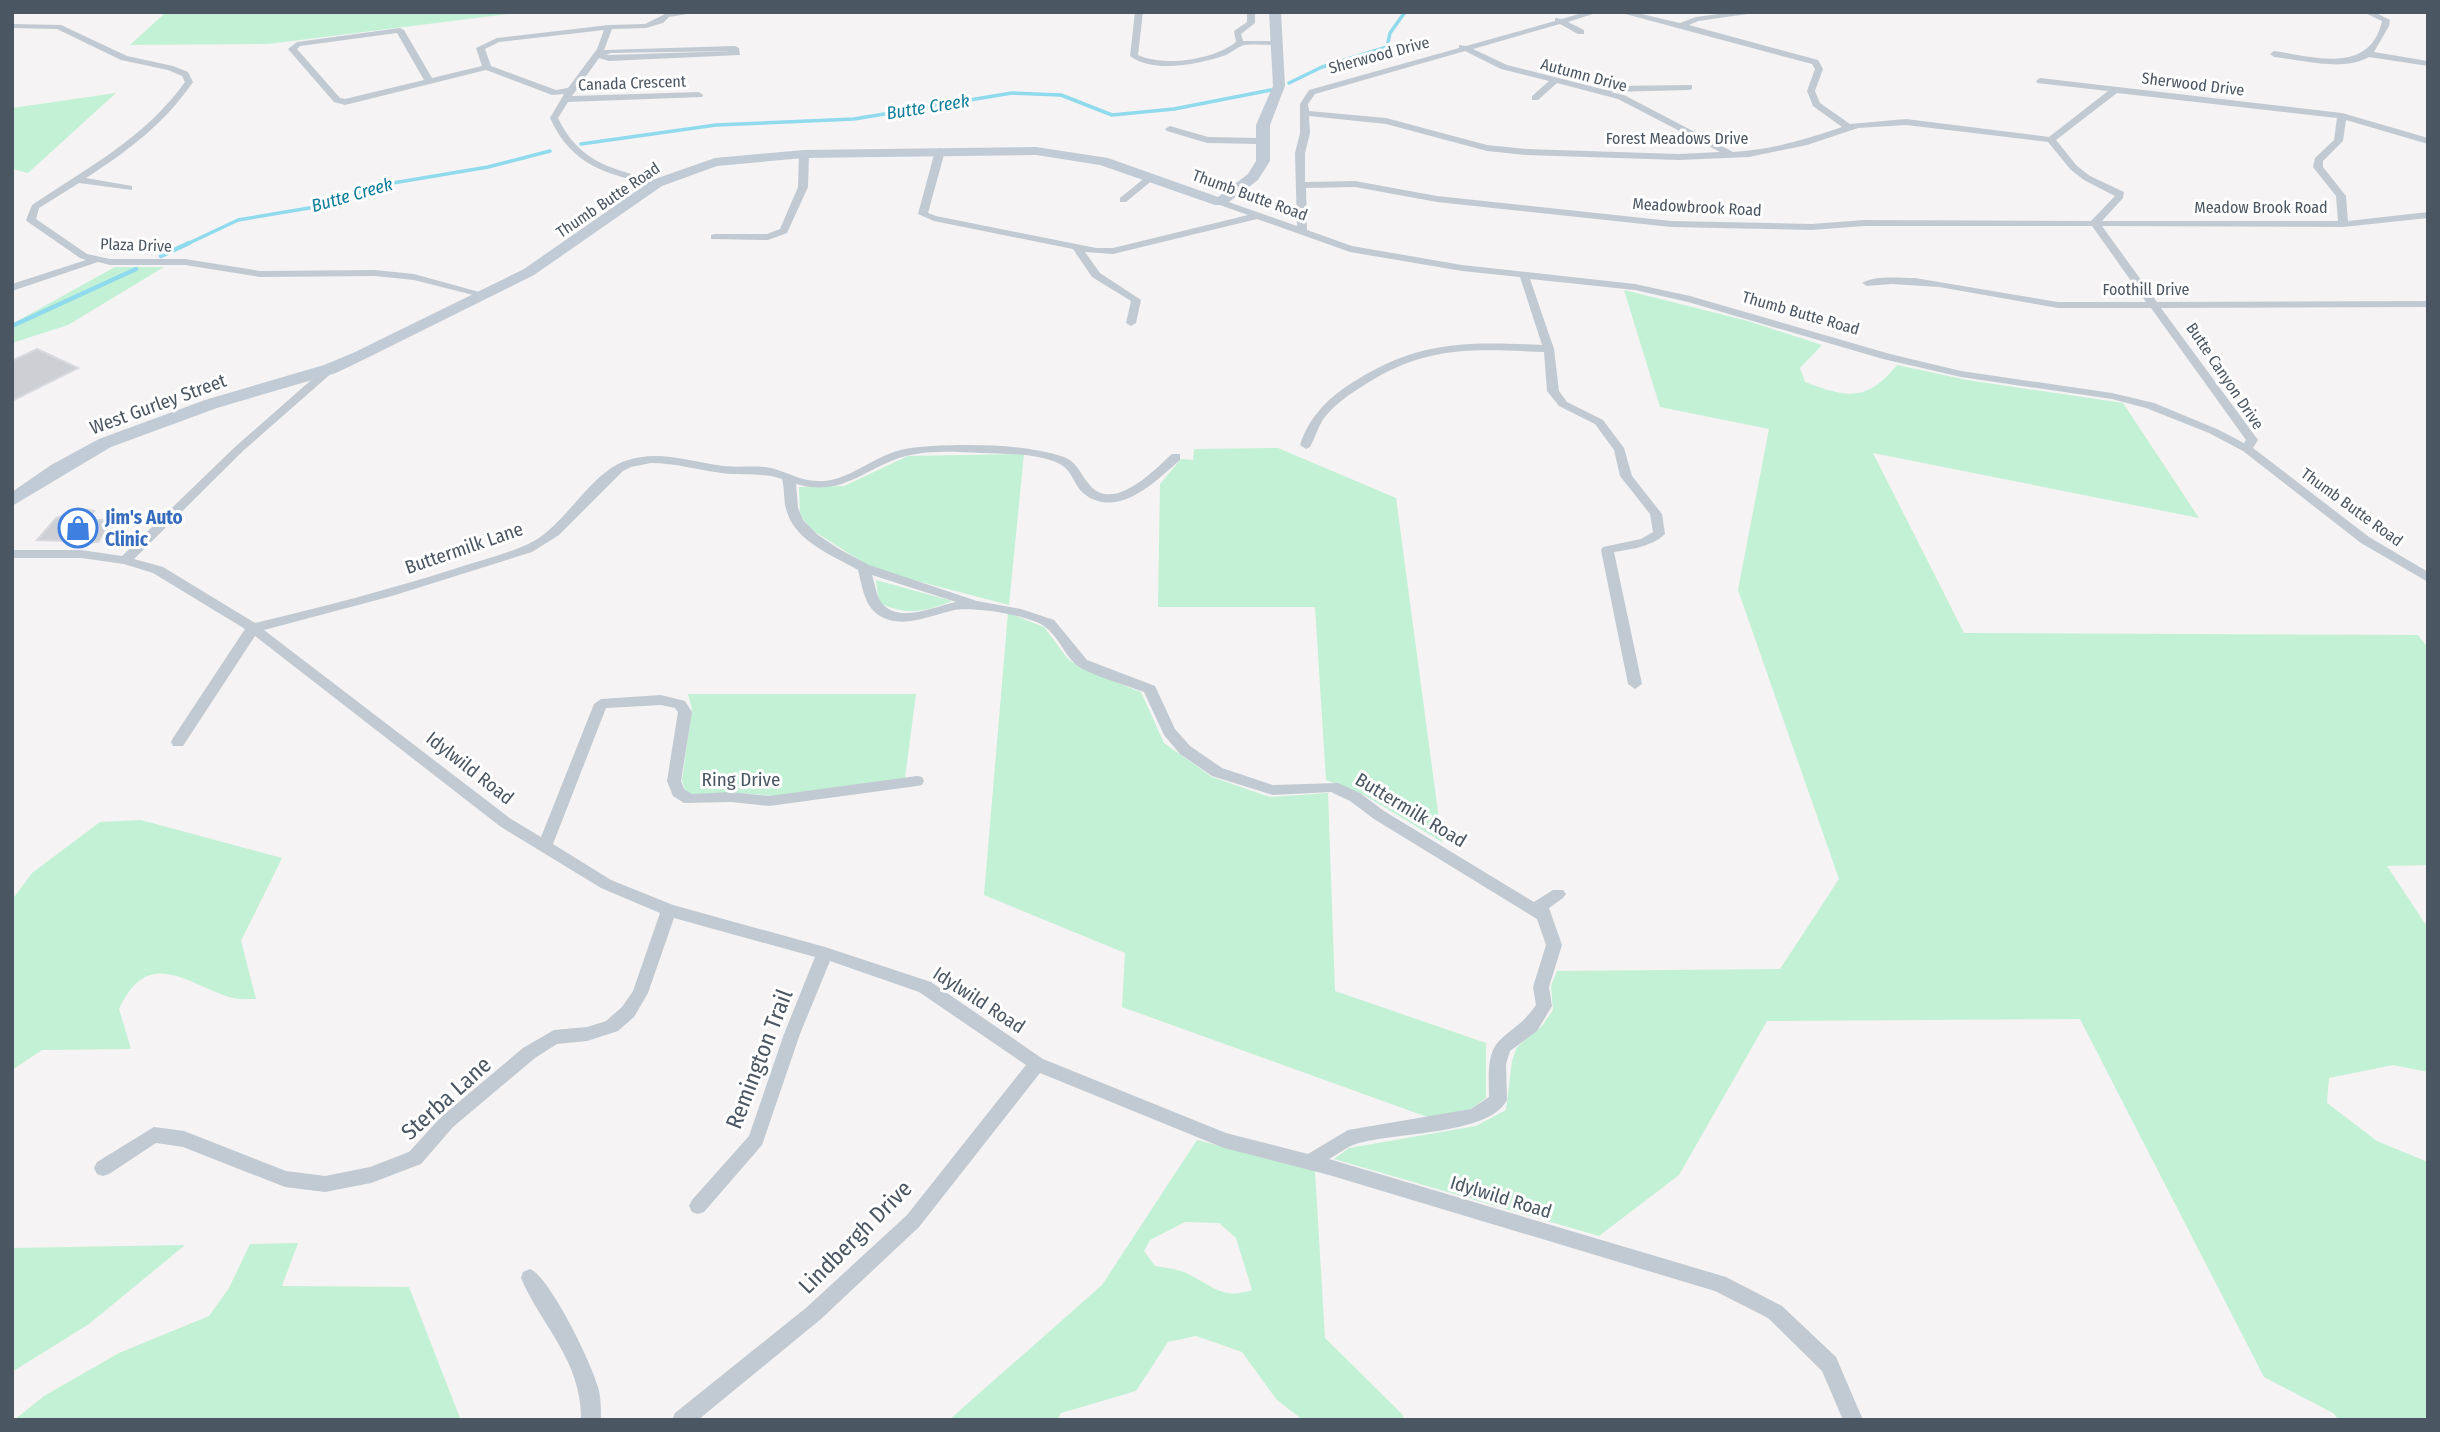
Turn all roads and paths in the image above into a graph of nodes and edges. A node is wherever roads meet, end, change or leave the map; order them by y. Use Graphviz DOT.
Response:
graph roads {
  1 [pos="695,12"];
  2 [pos="1139,12"];
  3 [pos="1251,12"];
  4 [pos="1275,12"];
  5 [pos="1595,12"];
  6 [pos="1622,12"];
  7 [pos="1758,12"];
  8 [pos="2367,12"];
  9 [pos="1558,20"];
  10 [pos="1683,25"];
  11 [pos="12,26"];
  12 [pos="608,27"];
  13 [pos="1581,32"];
  14 [pos="1240,43"];
  15 [pos="1278,43"];
  16 [pos="1462,47"];
  17 [pos="141,50"];
  18 [pos="2274,54"];
  19 [pos="2368,54"];
  20 [pos="597,55"];
  21 [pos="124,58"];
  22 [pos="2428,64"];
  23 [pos="487,67"];
  24 [pos="1553,80"];
  25 [pos="429,81"];
  26 [pos="2040,81"];
  27 [pos="1689,87"];
  28 [pos="1591,89"];
  29 [pos="2116,90"];
  30 [pos="569,95"];
  31 [pos="699,95"];
  32 [pos="1535,97"];
  33 [pos="1304,113"];
  34 [pos="2342,116"];
  35 [pos="1849,128"];
  36 [pos="1170,129"];
  37 [pos="2051,140"];
  38 [pos="1261,141"];
  39 [pos="2428,141"];
  40 [pos="940,151"];
  41 [pos="804,154"];
  42 [pos="1733,156"];
  43 [pos="1150,177"];
  44 [pos="80,180"];
  45 [pos="657,183"];
  46 [pos="1301,185"];
  47 [pos="130,188"];
  48 [pos="1123,200"];
  49 [pos="1220,202"];
  50 [pos="2428,215"];
  51 [pos="1253,216"];
  52 [pos="2094,223"];
  53 [pos="2343,223"];
  54 [pos="1302,233"];
  55 [pos="715,237"];
  56 [pos="1077,248"];
  57 [pos="95,260"];
  58 [pos="1524,275"];
  59 [pos="1867,283"];
  60 [pos="12,288"];
  61 [pos="485,295"];
  62 [pos="2428,304"];
  63 [pos="2156,305"];
  64 [pos="1131,323"];
  65 [pos="1549,349"];
  66 [pos="330,369"];
  67 [pos="1306,445"];
  68 [pos="2247,449"];
  69 [pos="1176,457"];
  70 [pos="788,479"];
  71 [pos="12,501"];
  72 [pos="12,554"];
  73 [pos="125,560"];
  74 [pos="864,568"];
  75 [pos="2428,578"];
  76 [pos="982,606"];
  77 [pos="253,628"];
  78 [pos="1635,684"];
  79 [pos="178,742"];
  80 [pos="918,781"];
  81 [pos="545,845"];
  82 [pos="1558,894"];
  83 [pos="669,910"];
  84 [pos="1543,915"];
  85 [pos="825,953"];
  86 [pos="1037,1064"];
  87 [pos="1310,1162"];
  88 [pos="103,1168"];
  89 [pos="698,1206"];
  90 [pos="530,1278"];
  91 [pos="591,1420"];
  92 [pos="682,1420"];
  93 [pos="1853,1420"];
  1 -- 12 [label="street"];
  2 -- 14 [label="street"];
  3 -- 14 [label="street"];
  4 -- 15 [label="street"];
  5 -- 9 [label="street, Sherwood Drive"];
  6 -- 10 [label="street"];
  7 -- 10 [label="street"];
  8 -- 19 [label="street"];
  9 -- 13 [label="street"];
  9 -- 16 [label="street, Sherwood Drive"];
  10 -- 35 [label="street"];
  11 -- 21 [label="street, Plaza Drive"];
  12 -- 20 [label="street"];
  12 -- 23 [label="street"];
  14 -- 15 [label="street"];
  15 -- 38 [label="street"];
  16 -- 24 [label="street, Autumn Drive"];
  16 -- 33 [label="street, Sherwood Drive"];
  17 -- 21 [label="street"];
  18 -- 19 [label="street"];
  19 -- 22 [label="street"];
  20 -- 20 [label="street"];
  20 -- 30 [label="street"];
  21 -- 44 [label="street, Plaza Drive"];
  23 -- 25 [label="street"];
  23 -- 30 [label="street, Canada Crescent"];
  24 -- 28 [label="street, Autumn Drive"];
  24 -- 32 [label="street"];
  25 -- 25 [label="street"];
  26 -- 29 [label="street, Sherwood Drive"];
  27 -- 28 [label="street"];
  28 -- 42 [label="street, Autumn Drive"];
  29 -- 34 [label="street, Sherwood Drive"];
  29 -- 37 [label="street"];
  30 -- 31 [label="street, Canada Crescent"];
  30 -- 45 [label="street"];
  33 -- 42 [label="street, Forest Meadows Drive"];
  33 -- 46 [label="street"];
  34 -- 39 [label="street, Sherwood Drive"];
  34 -- 53 [label="street"];
  35 -- 37 [label="street, Forest Meadows Drive"];
  35 -- 42 [label="street, Forest Meadows Drive"];
  36 -- 38 [label="street"];
  37 -- 52 [label="street"];
  38 -- 49 [label="street"];
  40 -- 41 [label="street, Thumb Butte Road"];
  40 -- 43 [label="street, Thumb Butte Road"];
  40 -- 56 [label="street"];
  41 -- 45 [label="street, Thumb Butte Road"];
  41 -- 55 [label="street"];
  43 -- 48 [label="street"];
  43 -- 49 [label="street, Thumb Butte Road"];
  44 -- 47 [label="street"];
  44 -- 57 [label="street, Plaza Drive"];
  45 -- 61 [label="street, Thumb Butte Road"];
  46 -- 52 [label="street, Meadowbrook Road"];
  46 -- 54 [label="street"];
  49 -- 51 [label="street, Thumb Butte Road"];
  50 -- 53 [label="street, Meadow Brook Road"];
  51 -- 54 [label="street, Thumb Butte Road"];
  51 -- 56 [label="street"];
  52 -- 53 [label="street, Meadow Brook Road"];
  52 -- 63 [label="street, Butte Canyon Drive"];
  54 -- 58 [label="street, Thumb Butte Road"];
  56 -- 64 [label="street"];
  57 -- 60 [label="street"];
  57 -- 61 [label="street, Plaza Drive"];
  58 -- 65 [label="street"];
  58 -- 68 [label="street, Thumb Butte Road"];
  59 -- 63 [label="street, Foothill Drive"];
  61 -- 66 [label="street, Thumb Butte Road"];
  62 -- 63 [label="street, Foothill Drive"];
  63 -- 68 [label="street, Butte Canyon Drive"];
  65 -- 67 [label="street"];
  65 -- 78 [label="street"];
  66 -- 71 [label="street, West Gurley Street"];
  66 -- 73 [label="street, Thumb Butte Road"];
  68 -- 75 [label="street, Thumb Butte Road"];
  69 -- 70 [label="street, Buttermilk Lane"];
  70 -- 74 [label="street, Buttermilk Road"];
  70 -- 77 [label="street, Buttermilk Lane"];
  72 -- 73 [label="street, Idylwild Road"];
  73 -- 77 [label="street, Idylwild Road"];
  74 -- 76 [label="street, Buttermilk Road"];
  74 -- 76 [label="street, Buttermilk Road"];
  76 -- 84 [label="street, Buttermilk Road"];
  77 -- 79 [label="street"];
  77 -- 81 [label="street, Idylwild Road"];
  80 -- 81 [label="street, Ring Drive"];
  81 -- 83 [label="street, Idylwild Road"];
  82 -- 84 [label="street"];
  83 -- 85 [label="street, Idylwild Road"];
  83 -- 88 [label="street, Sterba Lane"];
  84 -- 87 [label="street"];
  85 -- 86 [label="street, Idylwild Road"];
  85 -- 89 [label="street, Remington Trail"];
  86 -- 87 [label="street, Idylwild Road"];
  86 -- 92 [label="street, Lindbergh Drive"];
  87 -- 93 [label="street, Idylwild Road"];
  90 -- 91 [label="street"];
}
